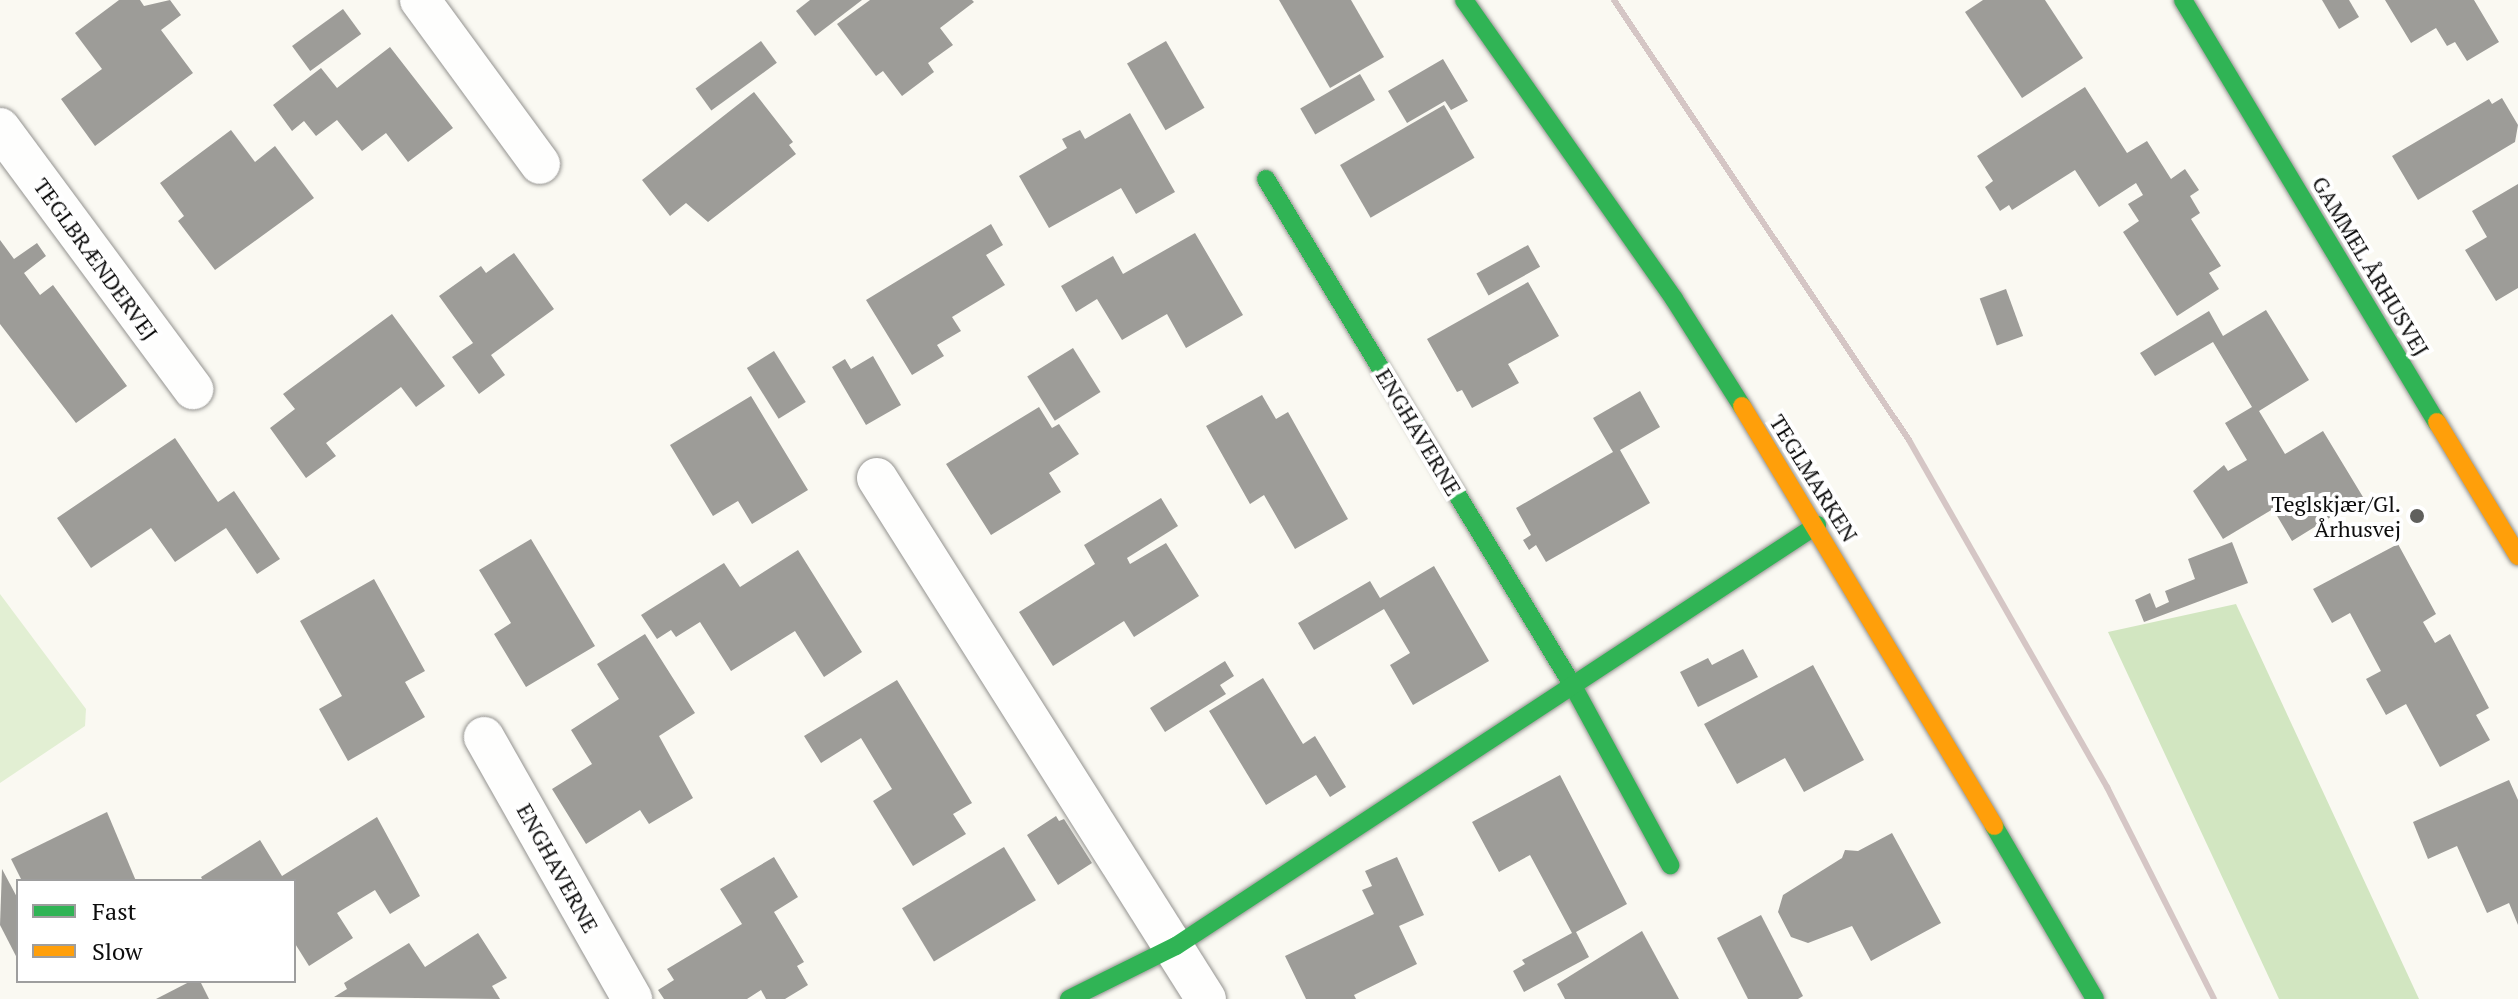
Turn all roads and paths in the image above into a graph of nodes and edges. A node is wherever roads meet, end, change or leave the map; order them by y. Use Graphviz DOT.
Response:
graph roads {
  1 [pos="420,0"];
  2 [pos="1464,0"];
  3 [pos="2183,0"];
  4 [pos="0,128"];
  5 [pos="540,164"];
  6 [pos="1266,179"];
  7 [pos="193,389"];
  8 [pos="877,478"];
  9 [pos="1817,525"];
  10 [pos="2518,556"];
  11 [pos="1573,686"];
  12 [pos="484,737"];
  13 [pos="1670,865"];
  14 [pos="1176,946"];
  15 [pos="632,999"];
  16 [pos="1069,999"];
  17 [pos="1206,999"];
  18 [pos="2095,999"];
  1 -- 5 [label="street"];
  2 -- 9 [label="street, TEGLMARKEN"];
  3 -- 10 [label="street, GAMMEL ÅRHUSVEJ"];
  4 -- 7 [label="street, TEGLBRÆNDERVEJ"];
  6 -- 11 [label="street, ENGHAVERNE"];
  8 -- 14 [label="street"];
  9 -- 11 [label="street"];
  9 -- 18 [label="street, TEGLMARKEN"];
  11 -- 13 [label="street, ENGHAVERNE"];
  11 -- 14 [label="street"];
  12 -- 15 [label="street, ENGHAVERNE"];
  14 -- 16 [label="street"];
  14 -- 17 [label="street"];
}
